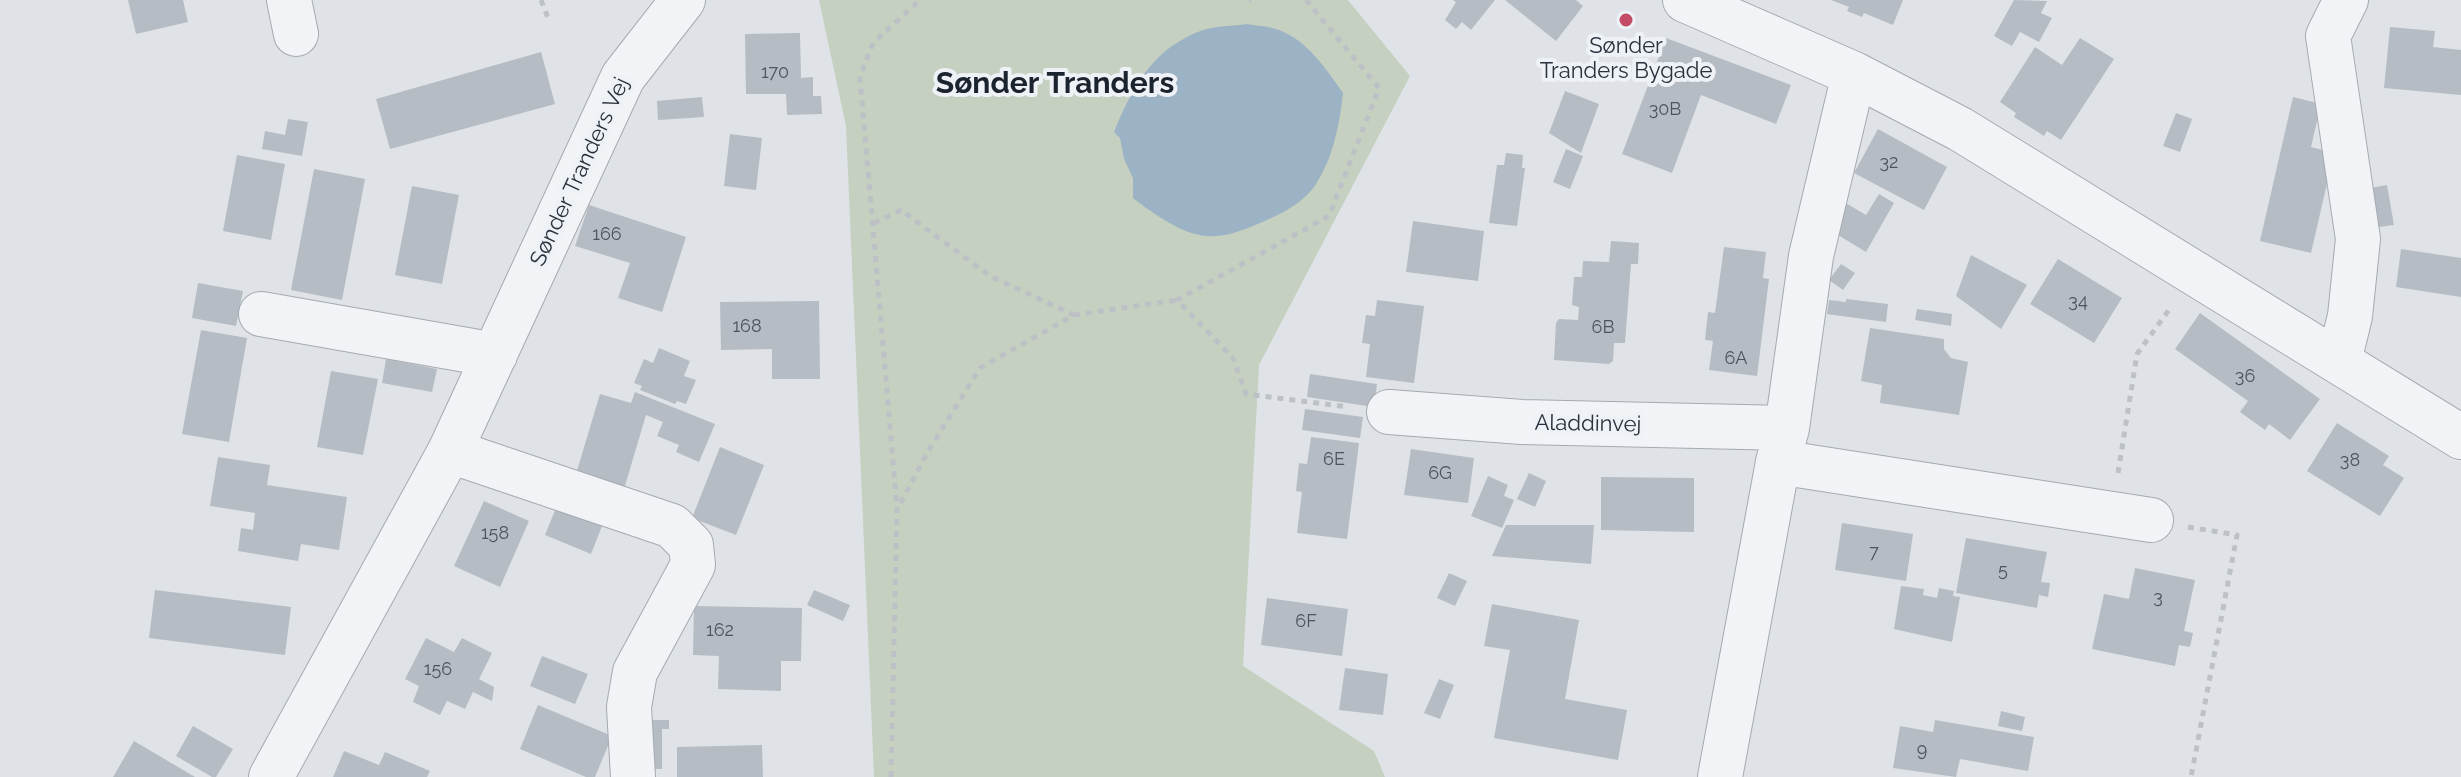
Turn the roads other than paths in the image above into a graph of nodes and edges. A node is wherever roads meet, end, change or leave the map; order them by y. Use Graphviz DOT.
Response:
graph roads {
  1 [pos="683,0"];
  2 [pos="1685,0"];
  3 [pos="2346,0"];
  4 [pos="1854,74"];
  5 [pos="261,314"];
  6 [pos="495,355"];
  7 [pos="2339,361"];
  8 [pos="1389,412"];
  9 [pos="2461,437"];
  10 [pos="1783,445"];
  11 [pos="450,451"];
  12 [pos="2131,517"];
  13 [pos="271,777"];
  14 [pos="633,777"];
  15 [pos="1720,777"];
  1 -- 6 [label="street, Sønder Tranders Vej"];
  2 -- 4 [label="street"];
  3 -- 7 [label="street"];
  4 -- 7 [label="street"];
  4 -- 10 [label="street"];
  5 -- 6 [label="street"];
  6 -- 11 [label="street, Sønder Tranders Vej"];
  7 -- 9 [label="street"];
  8 -- 10 [label="street, Aladdinvej"];
  10 -- 12 [label="street, Aladdinvej"];
  10 -- 15 [label="street"];
  11 -- 13 [label="street, Sønder Tranders Vej"];
  11 -- 14 [label="street"];
}
